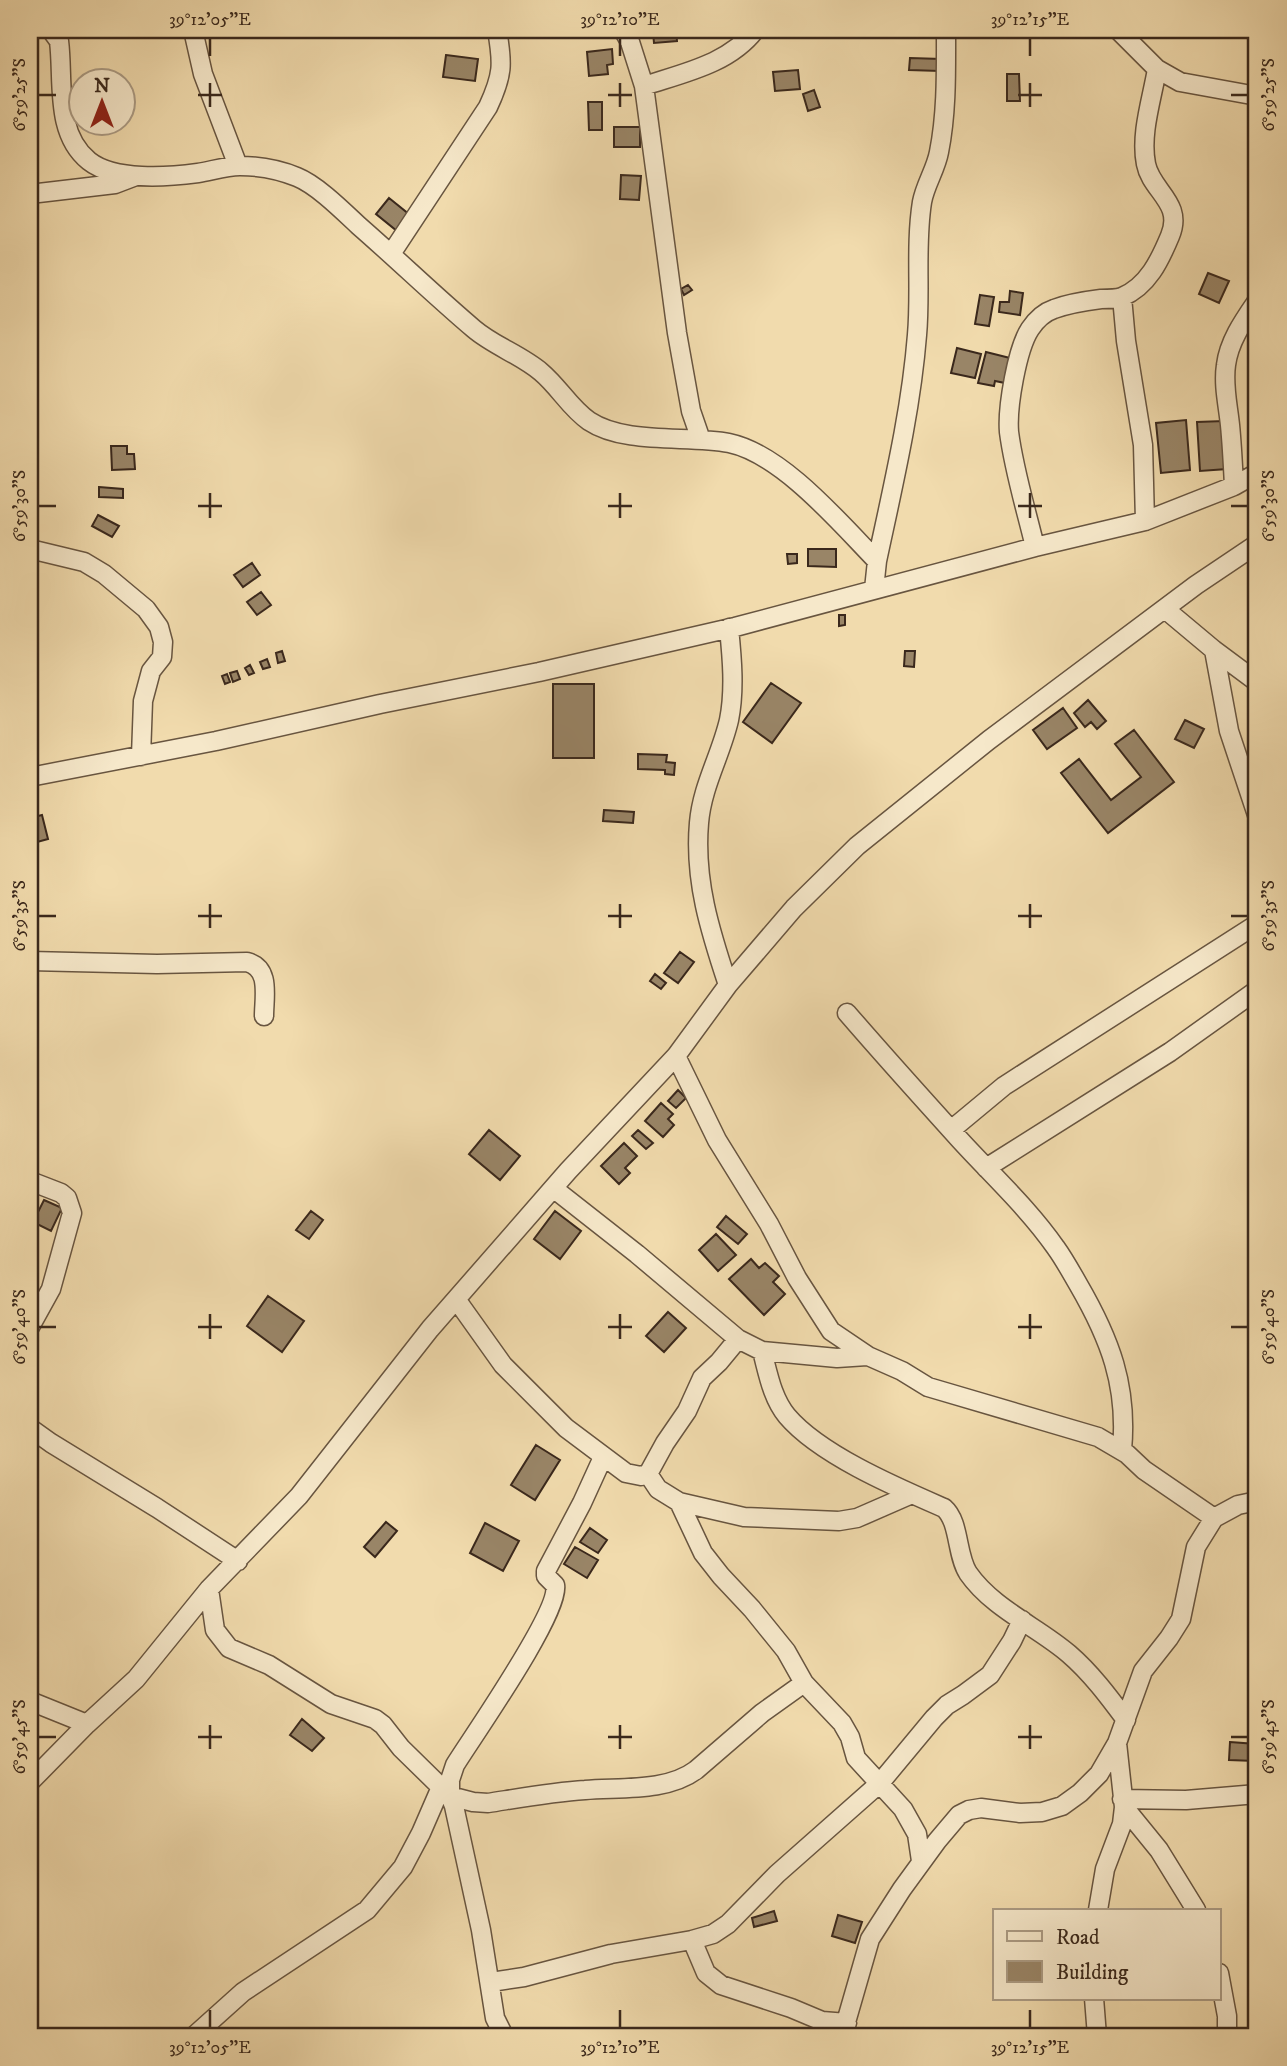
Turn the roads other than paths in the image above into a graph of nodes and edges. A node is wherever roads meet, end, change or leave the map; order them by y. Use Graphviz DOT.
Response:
graph roads {
  1 [pos="51,30"];
  2 [pos="193,30"];
  3 [pos="497,30"];
  4 [pos="623,30"];
  5 [pos="755,30"];
  6 [pos="946,30"];
  7 [pos="1118,30"];
  8 [pos="1157,69"];
  9 [pos="644,86"];
  10 [pos="1257,96"];
  11 [pos="238,166"];
  12 [pos="136,176"];
  13 [pos="30,194"];
  14 [pos="391,254"];
  15 [pos="1122,297"];
  16 [pos="1257,301"];
  17 [pos="701,440"];
  18 [pos="1257,473"];
  19 [pos="1234,486"];
  20 [pos="1145,521"];
  21 [pos="1257,544"];
  22 [pos="1035,547"];
  23 [pos="30,550"];
  24 [pos="877,561"];
  25 [pos="874,589"];
  26 [pos="1165,609"];
  27 [pos="729,628"];
  28 [pos="1214,650"];
  29 [pos="1257,682"];
  30 [pos="141,756"];
  31 [pos="1239,762"];
  32 [pos="30,776"];
  33 [pos="1257,776"];
  34 [pos="1257,815"];
  35 [pos="1257,924"];
  36 [pos="30,961"];
  37 [pos="728,985"];
  38 [pos="1257,990"];
  39 [pos="847,1013"];
  40 [pos="264,1016"];
  41 [pos="676,1056"];
  42 [pos="951,1130"];
  43 [pos="986,1168"];
  44 [pos="30,1181"];
  45 [pos="553,1188"];
  46 [pos="456,1299"];
  47 [pos="30,1327"];
  48 [pos="738,1339"];
  49 [pos="762,1351"];
  50 [pos="867,1356"];
  51 [pos="30,1428"];
  52 [pos="1122,1450"];
  53 [pos="603,1457"];
  54 [pos="648,1474"];
  55 [pos="912,1494"];
  56 [pos="1257,1501"];
  57 [pos="679,1503"];
  58 [pos="1214,1518"];
  59 [pos="238,1561"];
  60 [pos="209,1589"];
  61 [pos="1022,1620"];
  62 [pos="804,1683"];
  63 [pos="30,1701"];
  64 [pos="1126,1720"];
  65 [pos="87,1724"];
  66 [pos="1117,1743"];
  67 [pos="30,1782"];
  68 [pos="880,1783"];
  69 [pos="445,1791"];
  70 [pos="1257,1794"];
  71 [pos="1123,1803"];
  72 [pos="921,1861"];
  73 [pos="1098,1909"];
  74 [pos="1195,1909"];
  75 [pos="692,1940"];
  76 [pos="1220,1978"];
  77 [pos="491,1982"];
  78 [pos="1094,2000"];
  79 [pos="844,2030"];
  80 [pos="194,2036"];
  81 [pos="504,2036"];
  82 [pos="1097,2036"];
  83 [pos="1227,2036"];
  1 -- 12 [label="street"];
  2 -- 11 [label="street"];
  3 -- 14 [label="street"];
  4 -- 9 [label="street"];
  5 -- 9 [label="street"];
  6 -- 24 [label="street"];
  7 -- 8 [label="street"];
  8 -- 10 [label="street"];
  8 -- 15 [label="street"];
  9 -- 17 [label="street"];
  11 -- 12 [label="street"];
  11 -- 14 [label="street"];
  12 -- 13 [label="street"];
  14 -- 17 [label="street"];
  15 -- 20 [label="street"];
  15 -- 22 [label="street"];
  16 -- 19 [label="street"];
  17 -- 24 [label="street"];
  18 -- 19 [label="street"];
  19 -- 20 [label="street"];
  20 -- 22 [label="street"];
  21 -- 26 [label="street"];
  22 -- 25 [label="street"];
  23 -- 30 [label="street"];
  24 -- 25 [label="street"];
  25 -- 27 [label="street"];
  26 -- 28 [label="street"];
  26 -- 37 [label="street"];
  27 -- 30 [label="street"];
  27 -- 37 [label="street"];
  28 -- 29 [label="street"];
  28 -- 31 [label="street"];
  30 -- 32 [label="street"];
  31 -- 33 [label="street"];
  31 -- 34 [label="street"];
  35 -- 42 [label="street"];
  36 -- 40 [label="street"];
  37 -- 41 [label="street"];
  38 -- 43 [label="street"];
  39 -- 42 [label="street"];
  41 -- 45 [label="street"];
  41 -- 50 [label="street"];
  42 -- 43 [label="street"];
  43 -- 52 [label="street"];
  44 -- 47 [label="street"];
  45 -- 46 [label="street"];
  45 -- 48 [label="street"];
  46 -- 53 [label="street"];
  46 -- 59 [label="street"];
  48 -- 49 [label="street"];
  48 -- 54 [label="street"];
  49 -- 50 [label="street"];
  49 -- 55 [label="street"];
  50 -- 52 [label="street"];
  51 -- 59 [label="street"];
  52 -- 58 [label="street"];
  53 -- 54 [label="street"];
  53 -- 69 [label="street"];
  54 -- 57 [label="street"];
  55 -- 57 [label="street"];
  55 -- 61 [label="street"];
  56 -- 58 [label="street"];
  57 -- 62 [label="street"];
  58 -- 64 [label="street"];
  59 -- 60 [label="street"];
  60 -- 65 [label="street"];
  60 -- 69 [label="street"];
  61 -- 64 [label="street"];
  61 -- 68 [label="street"];
  62 -- 68 [label="street"];
  62 -- 69 [label="street"];
  63 -- 65 [label="street"];
  64 -- 66 [label="street"];
  65 -- 67 [label="street"];
  66 -- 71 [label="street"];
  66 -- 72 [label="street"];
  68 -- 72 [label="street"];
  68 -- 75 [label="street"];
  69 -- 77 [label="street"];
  69 -- 80 [label="street"];
  70 -- 71 [label="street"];
  71 -- 73 [label="street"];
  71 -- 74 [label="street"];
  72 -- 79 [label="street"];
  75 -- 77 [label="street"];
  75 -- 79 [label="street"];
  76 -- 83 [label="street"];
  77 -- 81 [label="street"];
  78 -- 82 [label="street"];
}
